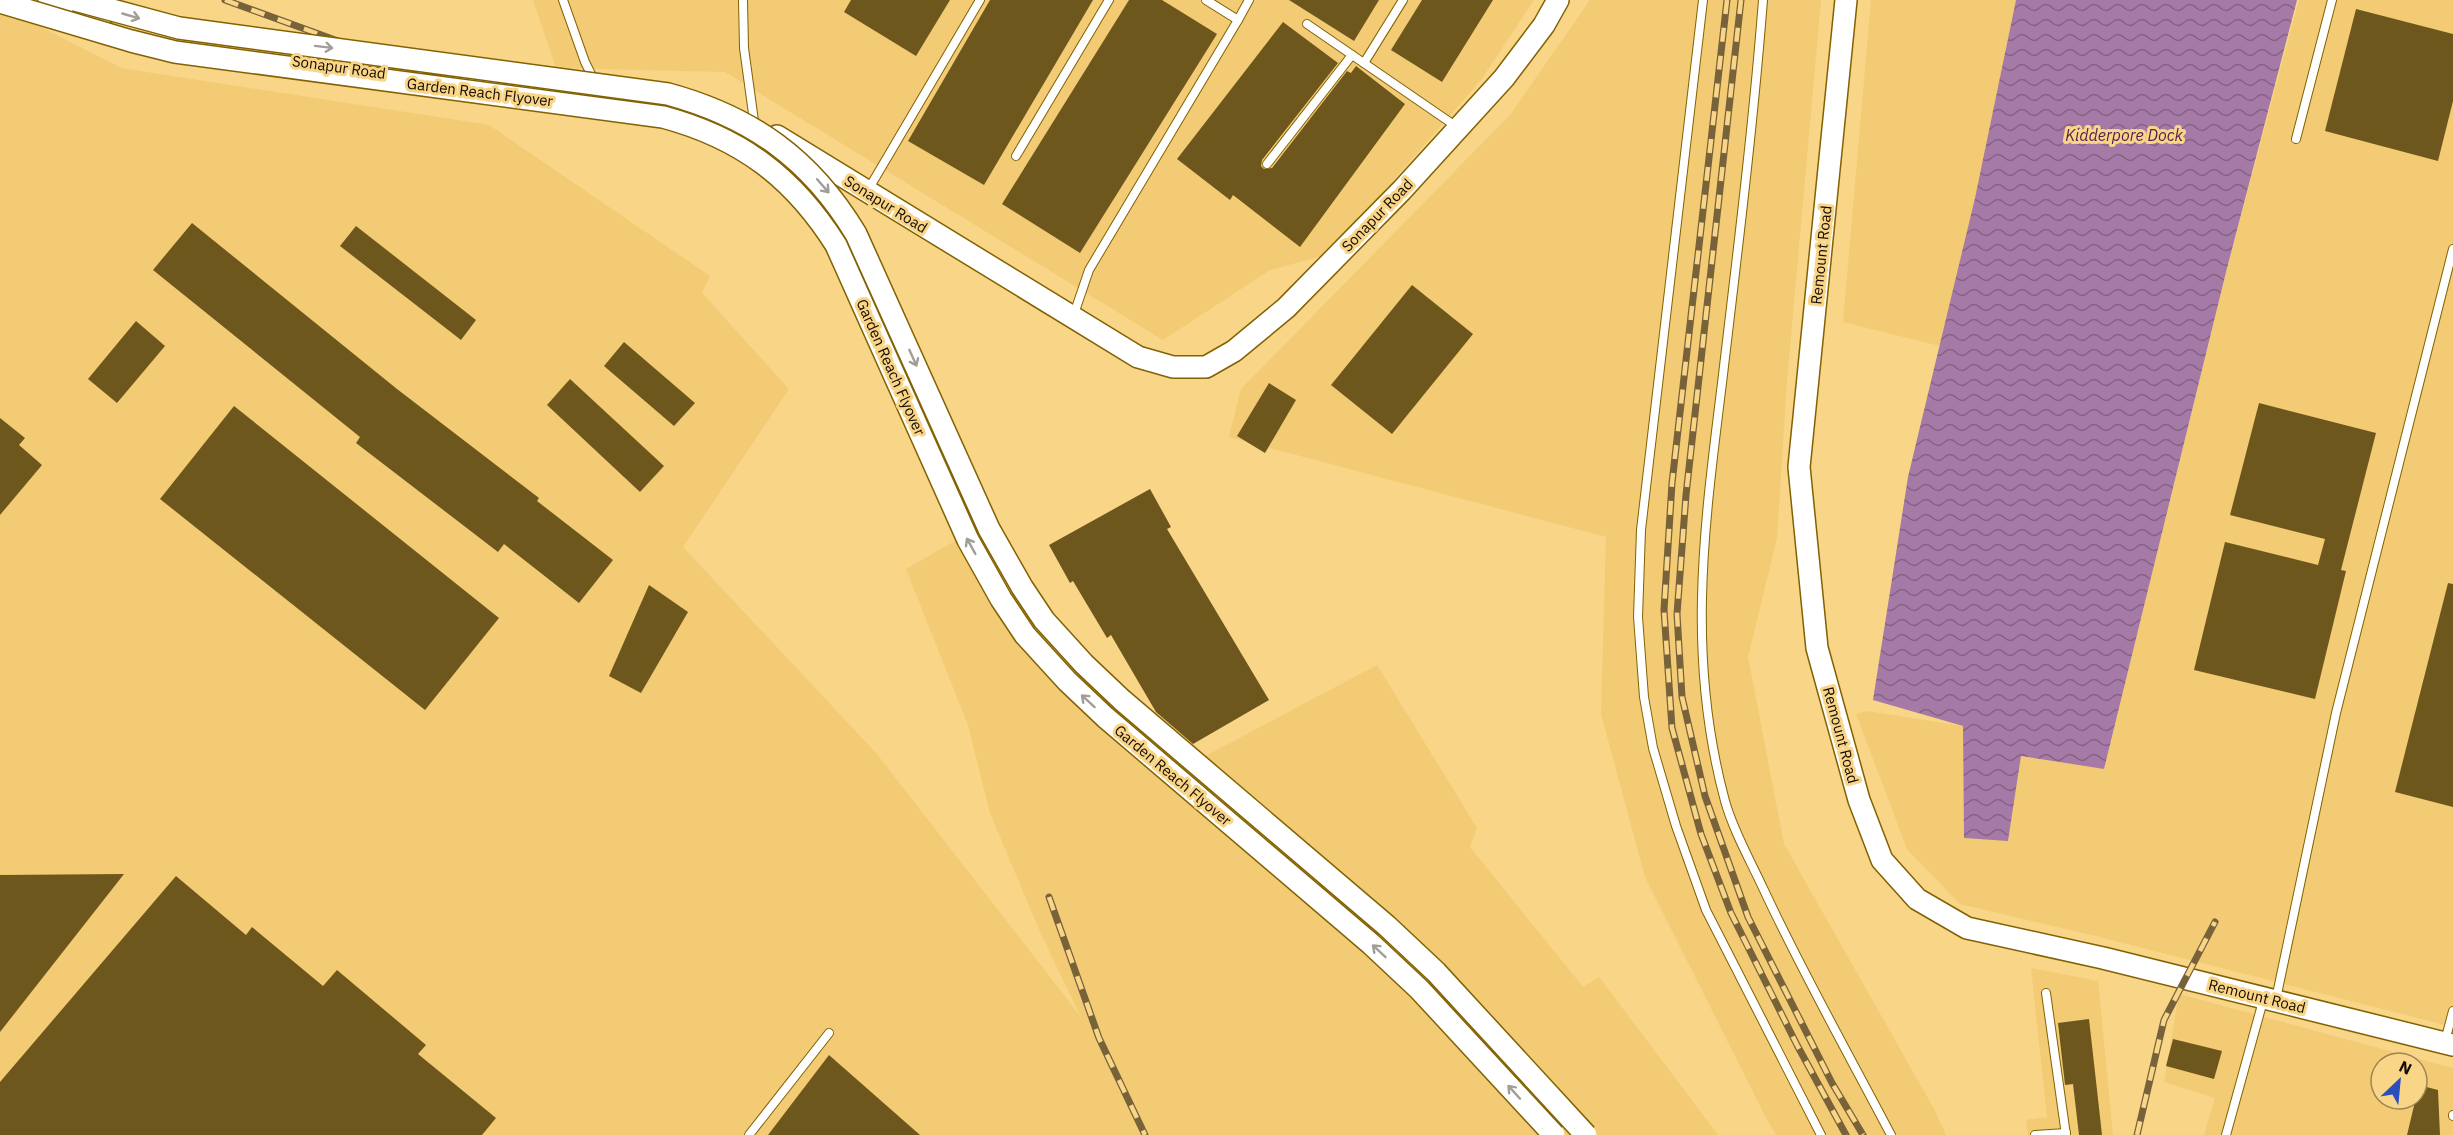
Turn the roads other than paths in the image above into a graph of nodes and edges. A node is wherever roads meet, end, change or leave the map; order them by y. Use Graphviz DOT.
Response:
graph roads {
  1 [pos="49,0"];
  2 [pos="75,0"];
  3 [pos="562,0"];
  4 [pos="743,0"];
  5 [pos="980,0"];
  6 [pos="1109,0"];
  7 [pos="1206,0"];
  8 [pos="1250,0"];
  9 [pos="1403,0"];
  10 [pos="1558,0"];
  11 [pos="1703,0"];
  12 [pos="1763,0"];
  13 [pos="1846,0"];
  14 [pos="2332,0"];
  15 [pos="0,2"];
  16 [pos="1238,20"];
  17 [pos="1307,24"];
  18 [pos="1352,55"];
  19 [pos="1364,63"];
  20 [pos="601,93"];
  21 [pos="753,121"];
  22 [pos="1459,128"];
  23 [pos="2296,139"];
  24 [pos="1016,156"];
  25 [pos="1267,164"];
  26 [pos="866,192"];
  27 [pos="2453,249"];
  28 [pos="1072,318"];
  29 [pos="2046,993"];
  30 [pos="2270,999"];
  31 [pos="2453,1011"];
  32 [pos="829,1034"];
  33 [pos="2449,1044"];
  34 [pos="2066,1134"];
  35 [pos="749,1135"];
  36 [pos="1554,1135"];
  37 [pos="1586,1135"];
  38 [pos="1821,1135"];
  39 [pos="1892,1135"];
  40 [pos="2035,1135"];
  41 [pos="2226,1135"];
  1 -- 20 [label="main road, Sonapur Road"];
  2 -- 37 [label="main road, Garden Reach Flyover, one-way, bridge"];
  3 -- 20 [label="lane"];
  4 -- 21 [label="lane"];
  5 -- 26 [label="lane"];
  6 -- 24 [label="lane"];
  7 -- 16 [label="lane"];
  8 -- 16 [label="lane"];
  9 -- 19 [label="lane"];
  10 -- 22 [label="main road, Sonapur Road"];
  11 -- 38 [label="lane"];
  12 -- 39 [label="lane"];
  13 -- 30 [label="main road, Remount Road"];
  14 -- 23 [label="lane"];
  36 -- 15 [label="main road, Garden Reach Flyover, one-way, bridge"];
  16 -- 28 [label="lane"];
  17 -- 18 [label="lane"];
  18 -- 19 [label="lane"];
  18 -- 25 [label="lane"];
  19 -- 22 [label="lane"];
  20 -- 21 [label="main road, Sonapur Road"];
  21 -- 26 [label="main road, Sonapur Road"];
  22 -- 28 [label="main road, Sonapur Road"];
  26 -- 28 [label="main road, Sonapur Road"];
  27 -- 30 [label="lane"];
  29 -- 34 [label="lane"];
  30 -- 33 [label="main road, Remount Road"];
  30 -- 41 [label="lane"];
  31 -- 33 [label="lane"];
  32 -- 35 [label="lane"];
  34 -- 40 [label="lane"];
}
